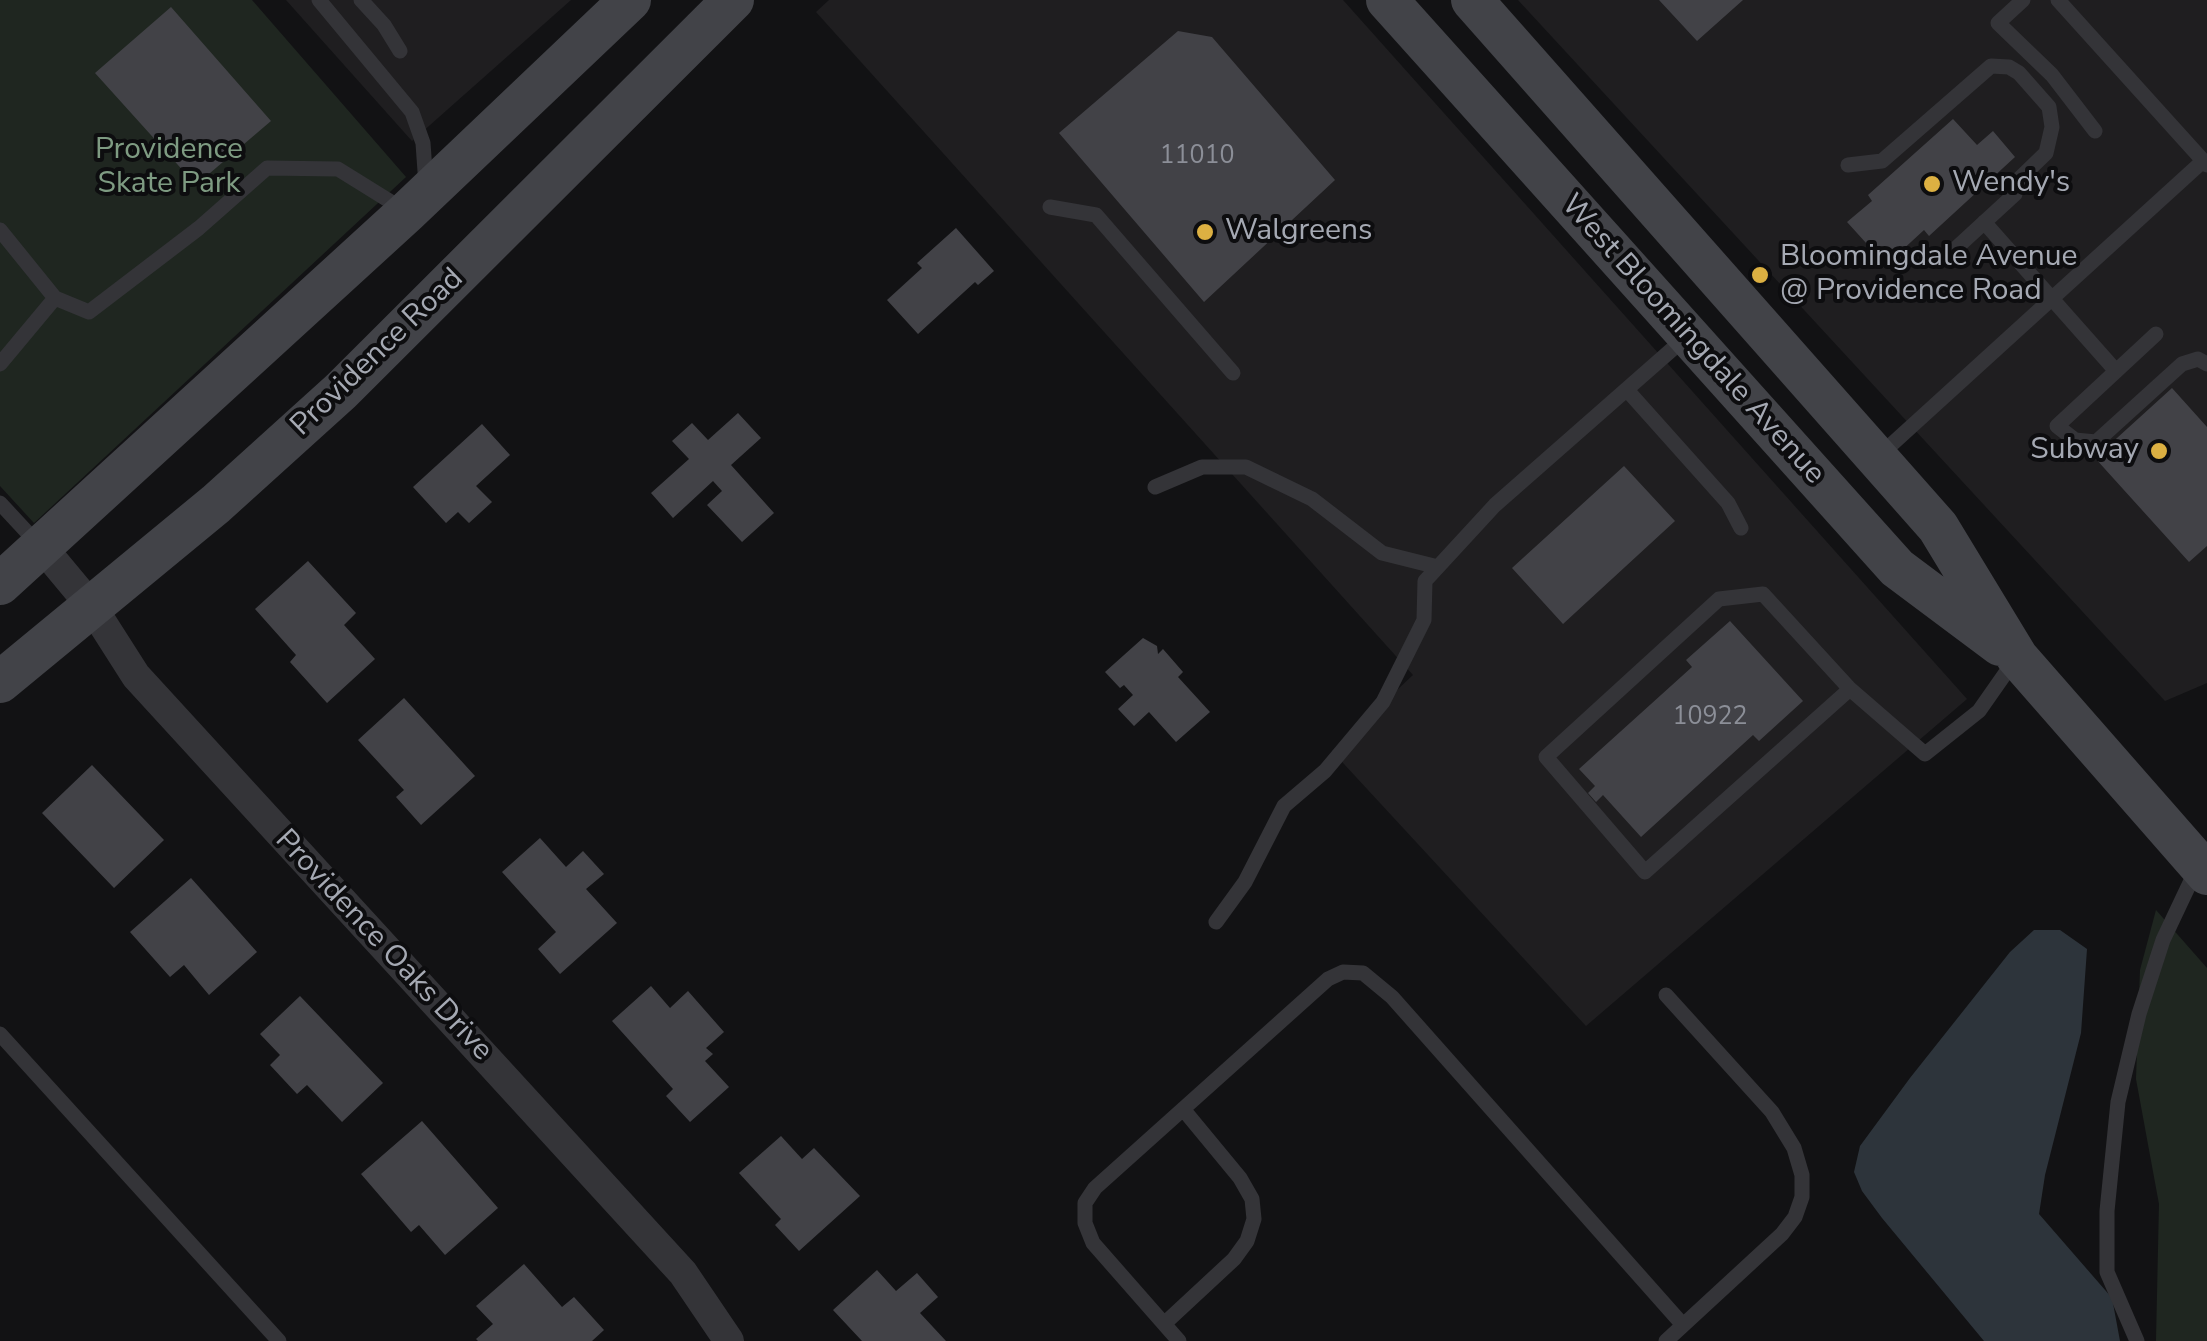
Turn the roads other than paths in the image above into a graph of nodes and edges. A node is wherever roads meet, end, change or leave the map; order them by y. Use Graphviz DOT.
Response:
graph roads {
  1 [pos="319,0"];
  2 [pos="361,0"];
  3 [pos="630,0"];
  4 [pos="733,0"];
  5 [pos="1387,0"];
  6 [pos="1472,0"];
  7 [pos="2023,0"];
  8 [pos="2058,0"];
  9 [pos="400,51"];
  10 [pos="2095,131"];
  11 [pos="2205,163"];
  12 [pos="1848,164"];
  13 [pos="417,203"];
  14 [pos="1050,207"];
  15 [pos="1984,222"];
  16 [pos="0,230"];
  17 [pos="1953,251"];
  18 [pos="56,298"];
  19 [pos="2051,298"];
  20 [pos="2156,334"];
  21 [pos="1688,336"];
  22 [pos="0,364"];
  23 [pos="2207,364"];
  24 [pos="2116,371"];
  25 [pos="1233,372"];
  26 [pos="1626,390"];
  27 [pos="1877,458"];
  28 [pos="1155,487"];
  29 [pos="0,503"];
  30 [pos="1741,528"];
  31 [pos="42,547"];
  32 [pos="1438,567"];
  33 [pos="0,584"];
  34 [pos="92,608"];
  35 [pos="2016,658"];
  36 [pos="0,682"];
  37 [pos="1850,689"];
  38 [pos="2203,869"];
  39 [pos="1216,922"];
  40 [pos="1666,995"];
  41 [pos="0,1034"];
  42 [pos="1183,1109"];
  43 [pos="1164,1324"];
  44 [pos="1683,1325"];
  45 [pos="279,1341"];
  46 [pos="730,1341"];
  47 [pos="1179,1341"];
  48 [pos="1666,1341"];
  49 [pos="2137,1341"];
  1 -- 13 [label="lane"];
  2 -- 9 [label="lane"];
  3 -- 13 [label="main road"];
  4 -- 34 [label="main road, Providence Road"];
  5 -- 21 [label="main road, West Bloomingdale Avenue"];
  6 -- 27 [label="main road, West Bloomingdale Avenue"];
  7 -- 10 [label="lane"];
  8 -- 11 [label="lane"];
  11 -- 19 [label="lane"];
  12 -- 15 [label="lane"];
  13 -- 18 [label="lane"];
  13 -- 31 [label="main road"];
  14 -- 25 [label="lane"];
  15 -- 17 [label="lane"];
  15 -- 19 [label="lane"];
  16 -- 18 [label="lane"];
  18 -- 22 [label="lane"];
  19 -- 24 [label="lane"];
  19 -- 27 [label="lane"];
  20 -- 24 [label="lane"];
  21 -- 26 [label="lane"];
  21 -- 35 [label="main road, West Bloomingdale Avenue"];
  23 -- 24 [label="lane"];
  26 -- 30 [label="lane"];
  26 -- 32 [label="lane"];
  27 -- 35 [label="main road, West Bloomingdale Avenue"];
  28 -- 32 [label="lane"];
  29 -- 31 [label="lane"];
  31 -- 33 [label="main road"];
  31 -- 34 [label="street, Providence Oaks Drive"];
  32 -- 39 [label="lane"];
  34 -- 36 [label="main road, Providence Road"];
  34 -- 46 [label="street, Providence Oaks Drive"];
  35 -- 37 [label="lane"];
  35 -- 38 [label="main road, West Bloomingdale Avenue"];
  37 -- 37 [label="lane"];
  38 -- 49 [label="lane"];
  40 -- 44 [label="lane"];
  41 -- 45 [label="lane"];
  42 -- 43 [label="lane"];
  42 -- 43 [label="lane"];
  42 -- 44 [label="lane"];
  43 -- 47 [label="lane"];
  44 -- 48 [label="lane"];
}
